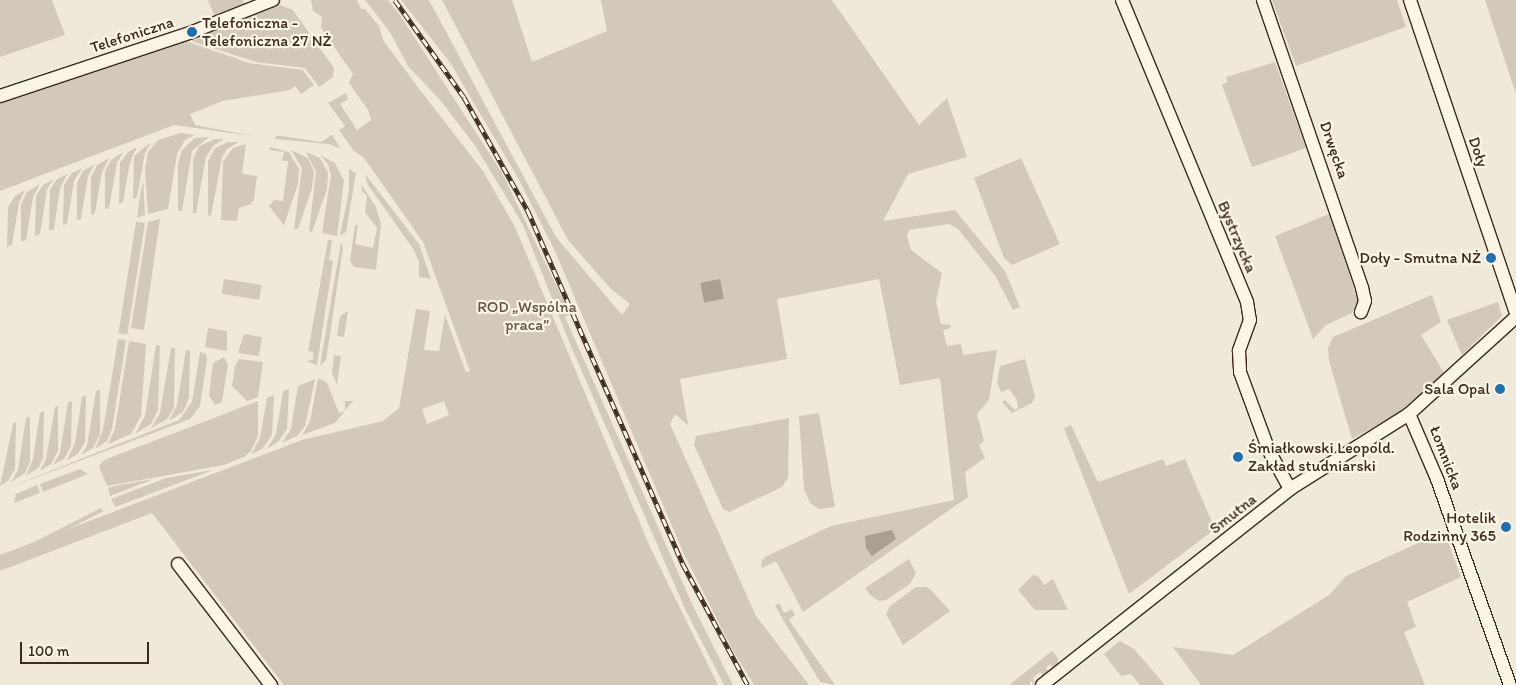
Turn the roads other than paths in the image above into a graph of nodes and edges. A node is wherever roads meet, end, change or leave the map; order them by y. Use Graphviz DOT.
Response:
graph roads {
  1 [pos="273,0"];
  2 [pos="1122,0"];
  3 [pos="1264,0"];
  4 [pos="1410,0"];
  5 [pos="0,96"];
  6 [pos="1361,312"];
  7 [pos="1516,315"];
  8 [pos="1409,414"];
  9 [pos="1290,489"];
  10 [pos="178,564"];
  11 [pos="270,685"];
  12 [pos="1042,685"];
  13 [pos="1510,685"];
  1 -- 5 [label="street, Telefoniczna"];
  2 -- 9 [label="street, Bystrzycka"];
  3 -- 6 [label="street, Drwęcka"];
  4 -- 7 [label="street, Doły"];
  7 -- 8 [label="street, Smutna"];
  8 -- 9 [label="street, Smutna"];
  8 -- 13 [label="street, Łomnicka"];
  9 -- 12 [label="street, Smutna"];
  10 -- 11 [label="street"];
}
